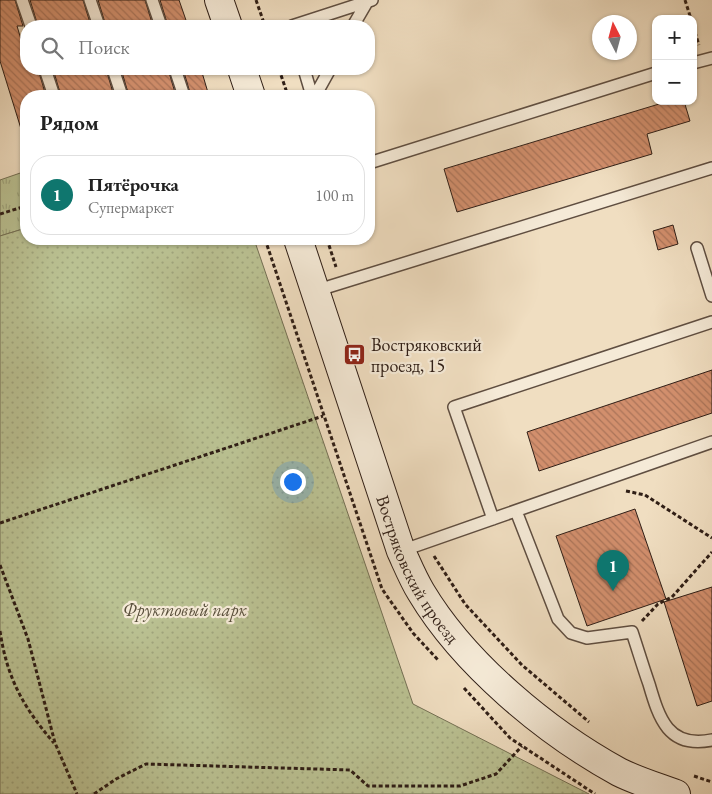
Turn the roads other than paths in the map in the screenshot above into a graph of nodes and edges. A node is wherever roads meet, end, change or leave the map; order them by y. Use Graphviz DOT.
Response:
graph roads {
  1 [pos="22,0"];
  2 [pos="90,0"];
  3 [pos="152,0"];
  4 [pos="219,0"];
  5 [pos="370,1"];
  6 [pos="29,20"];
  7 [pos="97,20"];
  8 [pos="159,20"];
  9 [pos="226,20"];
  10 [pos="311,20"];
  11 [pos="357,20"];
  12 [pos="712,58"];
  13 [pos="697,62"];
  14 [pos="652,74"];
  15 [pos="47,75"];
  16 [pos="115,75"];
  17 [pos="177,75"];
  18 [pos="244,75"];
  19 [pos="306,75"];
  20 [pos="326,75"];
  21 [pos="52,90"];
  22 [pos="120,90"];
  23 [pos="182,90"];
  24 [pos="249,90"];
  25 [pos="311,90"];
  26 [pos="317,90"];
  27 [pos="375,161"];
  28 [pos="712,168"];
  29 [pos="300,245"];
  30 [pos="697,248"];
  31 [pos="315,291"];
  32 [pos="712,296"];
  33 [pos="712,322"];
  34 [pos="712,442"];
  35 [pos="516,511"];
  36 [pos="493,519"];
  37 [pos="413,547"];
  38 [pos="712,740"];
  39 [pos="680,784"];
  1 -- 6 [label="lane"];
  2 -- 7 [label="lane"];
  3 -- 8 [label="lane"];
  4 -- 9 [label="street"];
  5 -- 10 [label="lane"];
  5 -- 11 [label="lane"];
  12 -- 13 [label="lane"];
  14 -- 27 [label="lane"];
  15 -- 21 [label="lane"];
  16 -- 22 [label="lane"];
  17 -- 23 [label="lane"];
  18 -- 24 [label="street"];
  19 -- 25 [label="lane"];
  20 -- 26 [label="lane"];
  28 -- 31 [label="lane"];
  29 -- 31 [label="street, Востряковский проезд"];
  30 -- 32 [label="lane"];
  31 -- 37 [label="street, Востряковский проезд"];
  33 -- 36 [label="lane"];
  34 -- 35 [label="lane"];
  35 -- 36 [label="lane"];
  35 -- 38 [label="lane"];
  36 -- 37 [label="lane"];
  37 -- 39 [label="street, Востряковский проезд"];
}
